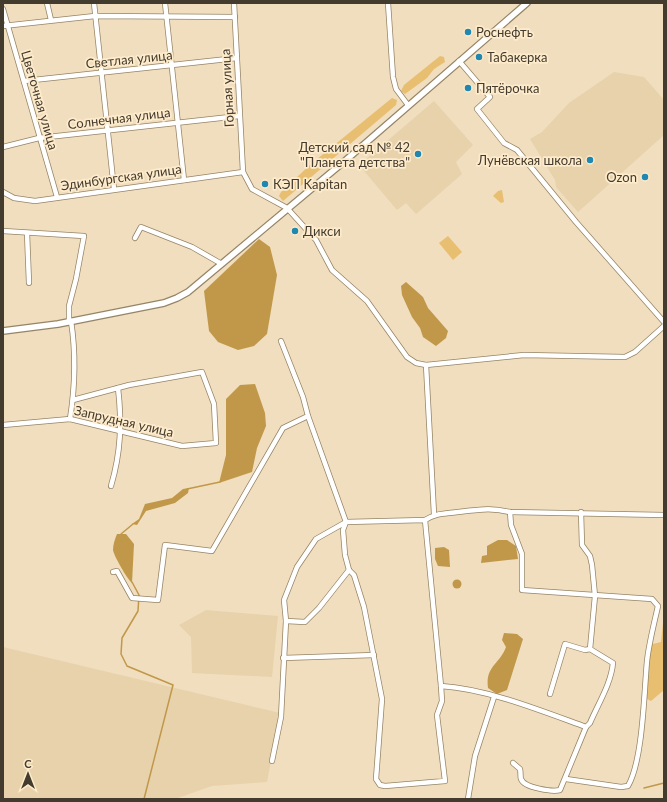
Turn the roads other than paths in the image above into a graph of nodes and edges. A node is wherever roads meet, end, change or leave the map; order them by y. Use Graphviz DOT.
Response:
graph roads {
  1 [pos="48,3"];
  2 [pos="94,3"];
  3 [pos="165,3"];
  4 [pos="234,3"];
  5 [pos="388,3"];
  6 [pos="527,3"];
  7 [pos="3,9"];
  8 [pos="95,16"];
  9 [pos="166,16"];
  10 [pos="235,17"];
  11 [pos="51,20"];
  12 [pos="5,25"];
  13 [pos="237,58"];
  14 [pos="459,61"];
  15 [pos="172,65"];
  16 [pos="102,73"];
  17 [pos="24,81"];
  18 [pos="408,105"];
  19 [pos="240,116"];
  20 [pos="178,122"];
  21 [pos="107,130"];
  22 [pos="39,138"];
  23 [pos="3,147"];
  24 [pos="243,172"];
  25 [pos="184,180"];
  26 [pos="114,189"];
  27 [pos="3,192"];
  28 [pos="57,197"];
  29 [pos="287,208"];
  30 [pos="3,231"];
  31 [pos="27,233"];
  32 [pos="135,238"];
  33 [pos="220,263"];
  34 [pos="29,283"];
  35 [pos="70,321"];
  36 [pos="664,322"];
  37 [pos="664,326"];
  38 [pos="3,331"];
  39 [pos="281,341"];
  40 [pos="426,364"];
  41 [pos="118,388"];
  42 [pos="73,400"];
  43 [pos="308,416"];
  44 [pos="70,419"];
  45 [pos="3,425"];
  46 [pos="121,432"];
  47 [pos="111,486"];
  48 [pos="510,512"];
  49 [pos="581,512"];
  50 [pos="434,514"];
  51 [pos="664,515"];
  52 [pos="425,520"];
  53 [pos="346,522"];
  54 [pos="349,570"];
  55 [pos="113,572"];
  56 [pos="595,596"];
  57 [pos="286,621"];
  58 [pos="590,649"];
  59 [pos="374,655"];
  60 [pos="283,658"];
  61 [pos="441,686"];
  62 [pos="550,694"];
  63 [pos="494,697"];
  64 [pos="586,727"];
  65 [pos="272,761"];
  66 [pos="513,764"];
  67 [pos="566,779"];
  68 [pos="468,799"];
  1 -- 11 [label="street"];
  2 -- 8 [label="street"];
  3 -- 9 [label="street"];
  4 -- 10 [label="street, Горная улица"];
  5 -- 18 [label="street"];
  6 -- 14 [label="street"];
  7 -- 12 [label="street, Цветочная улица"];
  8 -- 9 [label="street"];
  8 -- 11 [label="street"];
  8 -- 16 [label="street"];
  9 -- 10 [label="street"];
  9 -- 15 [label="street"];
  10 -- 13 [label="street, Горная улица"];
  11 -- 12 [label="street"];
  12 -- 17 [label="street, Цветочная улица"];
  13 -- 15 [label="street, Светлая улица"];
  13 -- 19 [label="street, Горная улица"];
  14 -- 18 [label="street"];
  14 -- 36 [label="street"];
  15 -- 16 [label="street, Светлая улица"];
  15 -- 20 [label="street"];
  16 -- 17 [label="street, Светлая улица"];
  16 -- 21 [label="street"];
  17 -- 22 [label="street, Цветочная улица"];
  18 -- 29 [label="street"];
  19 -- 20 [label="street, Солнечная улица"];
  19 -- 24 [label="street, Горная улица"];
  20 -- 21 [label="street, Солнечная улица"];
  20 -- 25 [label="street"];
  21 -- 22 [label="street, Солнечная улица"];
  21 -- 26 [label="street"];
  22 -- 23 [label="street, Солнечная улица"];
  22 -- 28 [label="street, Цветочная улица"];
  24 -- 25 [label="street, Эдинбургская улица"];
  24 -- 29 [label="street"];
  25 -- 26 [label="street, Эдинбургская улица"];
  26 -- 28 [label="street, Эдинбургская улица"];
  27 -- 28 [label="street, Эдинбургская улица"];
  29 -- 33 [label="street"];
  29 -- 40 [label="street"];
  30 -- 31 [label="street"];
  31 -- 34 [label="street"];
  31 -- 35 [label="street"];
  32 -- 33 [label="street"];
  33 -- 35 [label="street"];
  35 -- 38 [label="street"];
  35 -- 42 [label="street"];
  37 -- 40 [label="street"];
  39 -- 43 [label="street"];
  40 -- 50 [label="street"];
  41 -- 42 [label="street"];
  41 -- 46 [label="street"];
  41 -- 46 [label="street, Запрудная улица"];
  42 -- 44 [label="street"];
  43 -- 53 [label="street"];
  43 -- 55 [label="street"];
  44 -- 45 [label="street, Запрудная улица"];
  44 -- 46 [label="street, Запрудная улица"];
  46 -- 47 [label="street"];
  48 -- 49 [label="street"];
  48 -- 50 [label="street"];
  48 -- 56 [label="street"];
  49 -- 51 [label="street"];
  49 -- 56 [label="street"];
  50 -- 52 [label="street"];
  52 -- 53 [label="street"];
  52 -- 61 [label="street"];
  53 -- 54 [label="street"];
  53 -- 57 [label="street"];
  54 -- 57 [label="street"];
  54 -- 59 [label="street"];
  56 -- 58 [label="street"];
  56 -- 67 [label="street"];
  57 -- 60 [label="street"];
  58 -- 62 [label="street"];
  58 -- 64 [label="street"];
  59 -- 60 [label="street"];
  59 -- 61 [label="street"];
  60 -- 65 [label="street"];
  61 -- 63 [label="street"];
  63 -- 64 [label="street"];
  63 -- 68 [label="street"];
  64 -- 67 [label="street"];
  66 -- 67 [label="street"];
}
